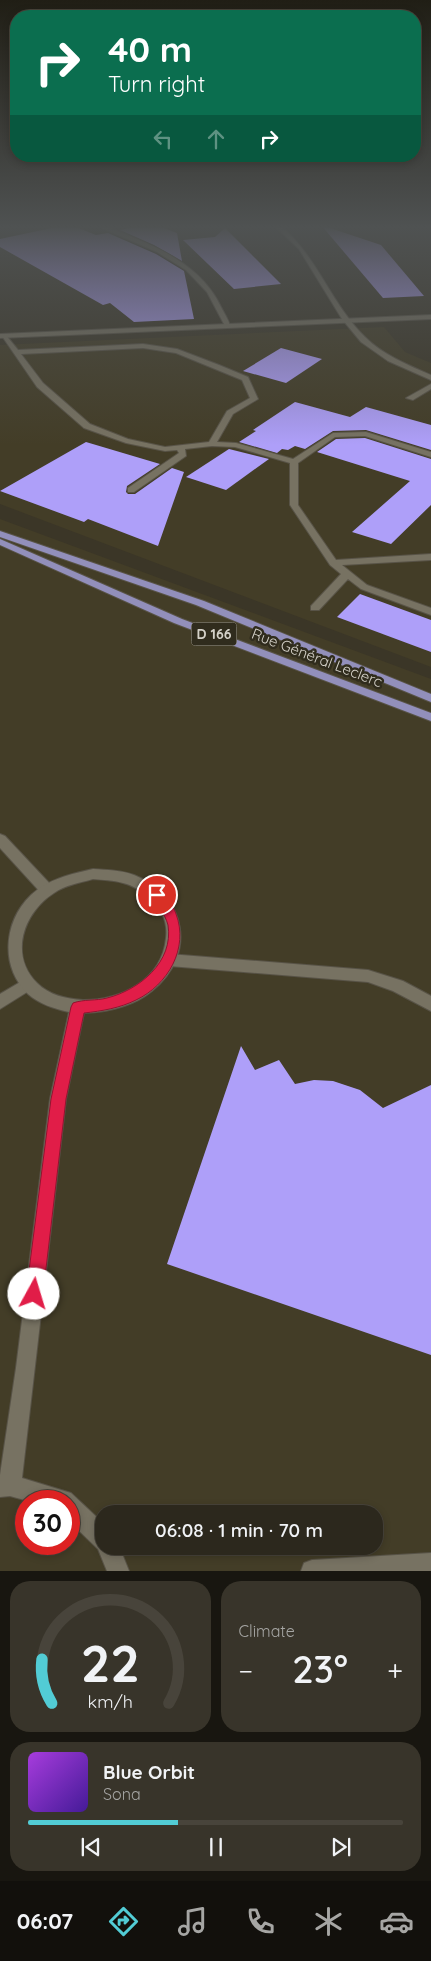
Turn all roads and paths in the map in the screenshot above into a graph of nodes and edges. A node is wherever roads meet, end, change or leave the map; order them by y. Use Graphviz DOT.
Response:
graph roads {
  1 [pos="214,298"];
  2 [pos="333,298"];
  3 [pos="431,317"];
  4 [pos="346,320"];
  5 [pos="228,326"];
  6 [pos="2,336"];
  7 [pos="16,352"];
  8 [pos="431,378"];
  9 [pos="431,386"];
  10 [pos="410,398"];
  11 [pos="212,444"];
  12 [pos="180,447"];
  13 [pos="431,455"];
  14 [pos="294,462"];
  15 [pos="130,490"];
  16 [pos="0,534"];
  17 [pos="0,542"];
  18 [pos="431,557"];
  19 [pos="333,563"];
  20 [pos="347,574"];
  21 [pos="315,608"];
  22 [pos="431,612"];
  23 [pos="431,698"];
  24 [pos="431,717"];
  25 [pos="0,839"];
  26 [pos="47,890"];
  27 [pos="169,960"];
  28 [pos="27,984"];
  29 [pos="0,1002"];
  30 [pos="431,1004"];
  31 [pos="78,1007"];
  32 [pos="5,1485"];
  33 [pos="23,1490"];
  34 [pos="80,1517"];
  35 [pos="95,1531"];
  36 [pos="112,1555"];
  37 [pos="431,1564"];
  38 [pos="118,1571"];
  39 [pos="312,1571"];
  1 -- 5 [label="street"];
  2 -- 4 [label="street"];
  3 -- 4 [label="street"];
  4 -- 5 [label="street"];
  4 -- 8 [label="street"];
  5 -- 6 [label="street"];
  6 -- 7 [label="street"];
  7 -- 11 [label="street"];
  7 -- 12 [label="street"];
  9 -- 10 [label="street"];
  11 -- 12 [label="street"];
  11 -- 14 [label="street"];
  12 -- 15 [label="street"];
  13 -- 14 [label="street"];
  14 -- 19 [label="street"];
  16 -- 23 [label="main road, Rue Général Leclerc / D 166"];
  17 -- 24 [label="main road, Rue Général Leclerc / D 166"];
  18 -- 19 [label="street"];
  19 -- 20 [label="street"];
  20 -- 21 [label="street"];
  20 -- 22 [label="street"];
  25 -- 26 [label="street"];
  26 -- 27 [label="street"];
  26 -- 28 [label="street"];
  27 -- 30 [label="street"];
  27 -- 31 [label="street"];
  28 -- 29 [label="street"];
  28 -- 31 [label="street"];
  31 -- 32 [label="street"];
  32 -- 33 [label="street"];
  34 -- 35 [label="street"];
  36 -- 38 [label="street"];
  37 -- 39 [label="street"];
}
